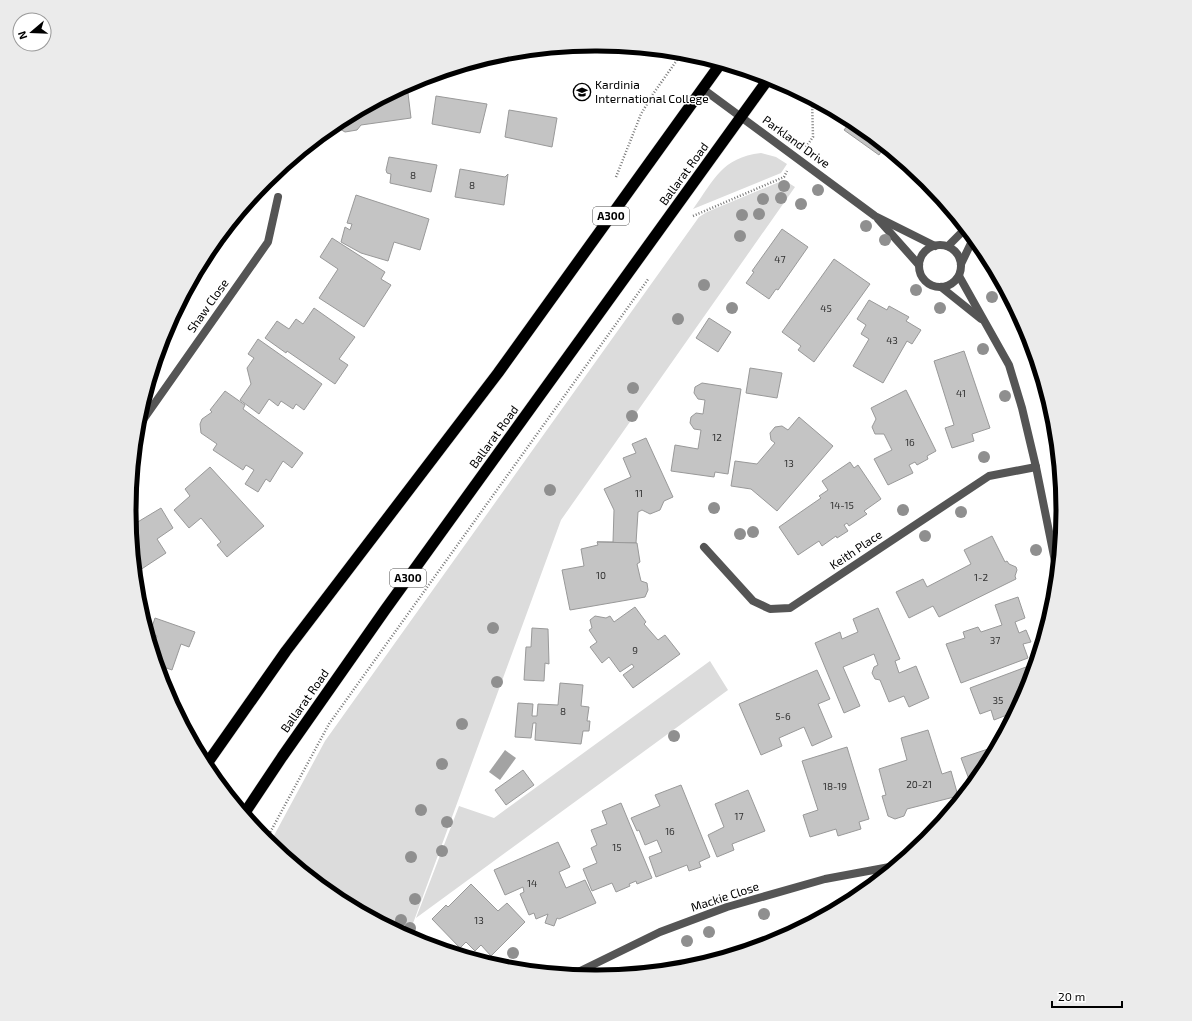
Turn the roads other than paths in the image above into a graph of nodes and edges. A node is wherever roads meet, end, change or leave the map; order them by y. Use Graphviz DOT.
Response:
graph roads {
  1 [pos="718,68"];
  2 [pos="765,83"];
  3 [pos="703,89"];
  4 [pos="741,117"];
  5 [pos="278,197"];
  6 [pos="875,216"];
  7 [pos="962,233"];
  8 [pos="970,244"];
  9 [pos="935,246"];
  10 [pos="948,246"];
  11 [pos="961,264"];
  12 [pos="920,265"];
  13 [pos="959,276"];
  14 [pos="941,287"];
  15 [pos="985,322"];
  16 [pos="146,416"];
  17 [pos="1036,467"];
  18 [pos="704,547"];
  19 [pos="1053,557"];
  20 [pos="210,760"];
  21 [pos="247,809"];
  22 [pos="885,868"];
  23 [pos="583,970"];
  1 -- 3 [label="highway, A300"];
  2 -- 4 [label="highway, Ballarat Road / A300"];
  3 -- 4 [label="street, Parkland Drive"];
  3 -- 20 [label="highway, A300"];
  4 -- 6 [label="street, Parkland Drive"];
  4 -- 21 [label="highway, Ballarat Road / A300"];
  5 -- 16 [label="street, Shaw Close"];
  6 -- 9 [label="street, Parkland Drive"];
  6 -- 12 [label="street, Parkland Drive"];
  7 -- 10 [label="street"];
  8 -- 11 [label="street"];
  9 -- 10 [label="street"];
  9 -- 12 [label="street"];
  10 -- 11 [label="street"];
  11 -- 13 [label="street"];
  12 -- 14 [label="street"];
  13 -- 14 [label="street"];
  13 -- 15 [label="street"];
  14 -- 15 [label="street"];
  15 -- 17 [label="street"];
  17 -- 18 [label="street, Keith Place"];
  17 -- 19 [label="street"];
  22 -- 23 [label="street, Mackie Close"];
}
